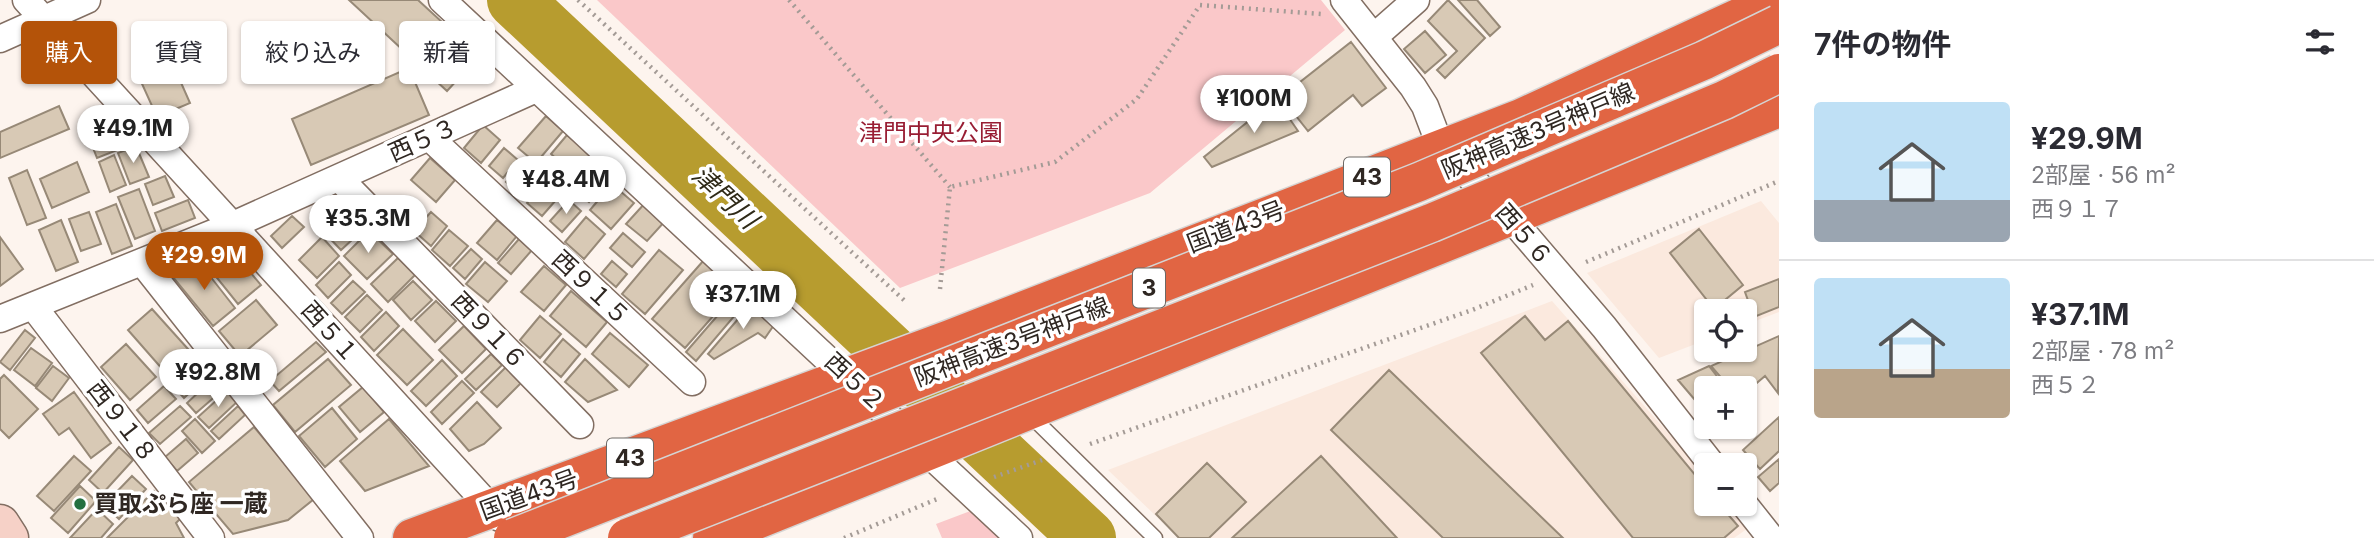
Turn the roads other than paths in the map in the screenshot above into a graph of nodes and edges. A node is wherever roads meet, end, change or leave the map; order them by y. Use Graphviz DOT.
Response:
graph roads {
  1 [pos="26,0"];
  2 [pos="87,0"];
  3 [pos="442,0"];
  4 [pos="1416,0"];
  5 [pos="1777,0"];
  6 [pos="1359,18"];
  7 [pos="44,20"];
  8 [pos="1779,24"];
  9 [pos="0,39"];
  10 [pos="1779,73"];
  11 [pos="536,89"];
  12 [pos="1779,108"];
  13 [pos="429,137"];
  14 [pos="1441,148"];
  15 [pos="339,178"];
  16 [pos="1509,216"];
  17 [pos="233,225"];
  18 [pos="142,262"];
  19 [pos="33,306"];
  20 [pos="0,319"];
  21 [pos="942,342"];
  22 [pos="855,374"];
  23 [pos="692,382"];
  24 [pos="1020,414"];
  25 [pos="580,425"];
  26 [pos="935,448"];
  27 [pos="1703,453"];
  28 [pos="1754,516"];
  29 [pos="0,524"];
  30 [pos="502,524"];
  31 [pos="9,538"];
  32 [pos="211,538"];
  33 [pos="360,538"];
  34 [pos="412,538"];
  35 [pos="523,538"];
  36 [pos="627,538"];
  37 [pos="712,538"];
  38 [pos="1019,538"];
  39 [pos="1155,538"];
  40 [pos="1771,538"];
  1 -- 7 [label="street, 西５１"];
  2 -- 7 [label="street"];
  3 -- 11 [label="street, 西５２"];
  4 -- 6 [label="street"];
  5 -- 14 [label="highway, 国道43号 / 43"];
  6 -- 14 [label="street, 西５６"];
  7 -- 9 [label="street"];
  7 -- 17 [label="street, 西５１"];
  8 -- 30 [label="highway, 阪神高速3号神戸線 / 3, bridge"];
  10 -- 36 [label="highway, 阪神高速3号神戸線 / 3, bridge"];
  11 -- 13 [label="street, 西５３"];
  11 -- 22 [label="street, 西５２"];
  12 -- 16 [label="highway"];
  13 -- 15 [label="street, 西５３"];
  13 -- 23 [label="street, 西９１５"];
  14 -- 16 [label="street, 西５６"];
  14 -- 21 [label="highway, 国道43号 / 43"];
  15 -- 17 [label="street, 西５３"];
  15 -- 25 [label="street, 西９１６"];
  16 -- 24 [label="highway"];
  16 -- 27 [label="street, 西５６"];
  17 -- 18 [label="street, 西５３"];
  17 -- 30 [label="street, 西５１"];
  18 -- 19 [label="street, 西５３"];
  18 -- 33 [label="street"];
  19 -- 20 [label="street, 西５３"];
  19 -- 32 [label="street, 西９１８"];
  21 -- 22 [label="highway, 国道43号 / 43"];
  21 -- 24 [label="lane"];
  22 -- 26 [label="street, 西５２"];
  22 -- 30 [label="highway, 国道43号 / 43"];
  24 -- 26 [label="highway"];
  24 -- 39 [label="lane"];
  26 -- 37 [label="highway"];
  26 -- 38 [label="street, 西５２"];
  28 -- 40 [label="street"];
  29 -- 31 [label="street"];
  30 -- 34 [label="highway, 国道43号 / 43"];
  30 -- 35 [label="street, 西５１"];
}
